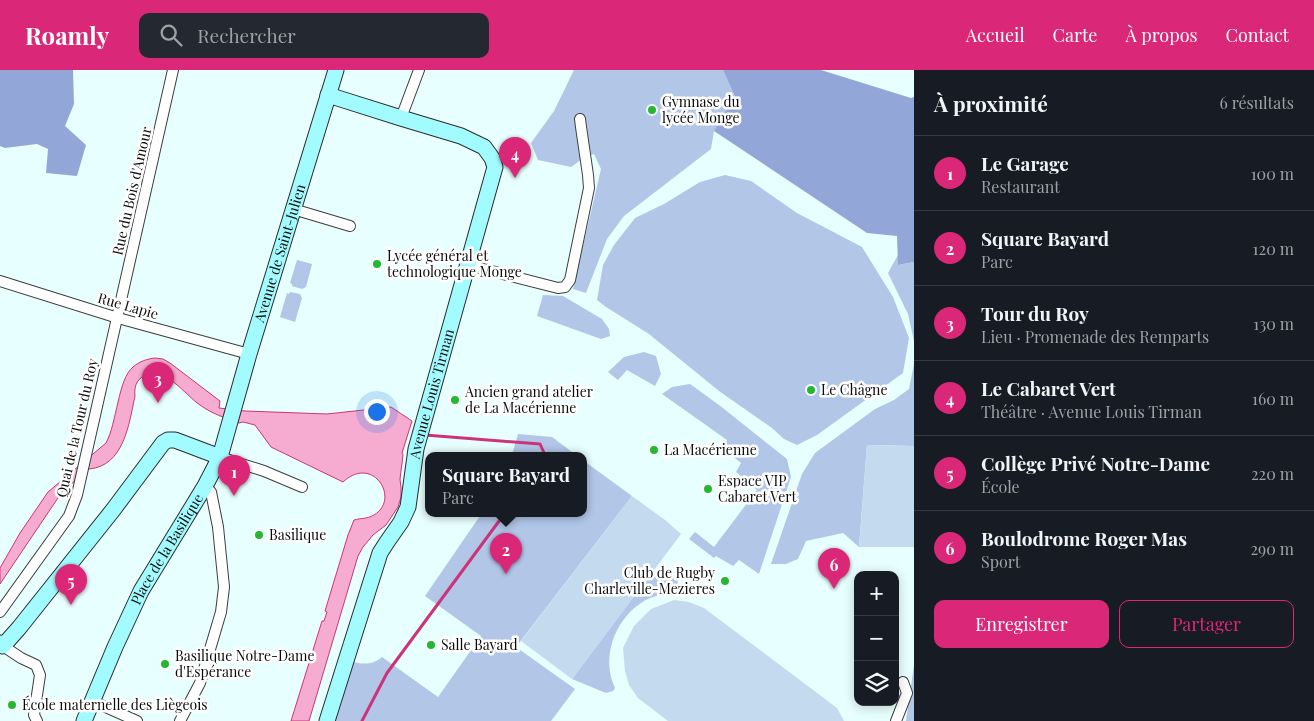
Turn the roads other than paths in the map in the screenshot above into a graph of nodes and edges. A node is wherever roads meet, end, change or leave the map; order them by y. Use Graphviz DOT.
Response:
graph roads {
  1 [pos="173,70"];
  2 [pos="336,70"];
  3 [pos="419,70"];
  4 [pos="328,95"];
  5 [pos="401,118"];
  6 [pos="580,119"];
  7 [pos="293,209"];
  8 [pos="350,226"];
  9 [pos="468,265"];
  10 [pos="0,281"];
  11 [pos="118,318"];
  12 [pos="249,354"];
  13 [pos="220,457"];
  14 [pos="205,486"];
  15 [pos="302,487"];
  16 [pos="0,612"];
  17 [pos="2,644"];
  18 [pos="903,682"];
  19 [pos="92,701"];
  20 [pos="37,721"];
  21 [pos="84,721"];
  22 [pos="137,721"];
  23 [pos="180,721"];
  24 [pos="327,721"];
  25 [pos="896,721"];
  1 -- 11 [label="street, Rue du Bois d'Amour"];
  2 -- 4 [label="main road, Avenue de Saint-Julien"];
  3 -- 5 [label="street"];
  4 -- 5 [label="main road, Avenue Louis Tirman"];
  4 -- 7 [label="main road, Avenue de Saint-Julien"];
  5 -- 9 [label="main road, Avenue Louis Tirman"];
  6 -- 9 [label="street"];
  7 -- 8 [label="street"];
  7 -- 12 [label="main road, Avenue de Saint-Julien"];
  9 -- 24 [label="main road, Avenue Louis Tirman"];
  10 -- 11 [label="street, Rue Lapie"];
  11 -- 12 [label="street, Rue Lapie"];
  11 -- 16 [label="street, Quai de la Tour du Roy"];
  12 -- 13 [label="main road, Avenue de Saint-Julien"];
  13 -- 14 [label="main road, Avenue de Saint-Julien"];
  13 -- 15 [label="street"];
  13 -- 17 [label="main road"];
  14 -- 19 [label="main road, Place de la Basilique"];
  14 -- 23 [label="street, Place de la Basilique"];
  17 -- 20 [label="street"];
  18 -- 25 [label="street"];
  19 -- 21 [label="main road, Place de la Basilique"];
  19 -- 22 [label="street"];
}
